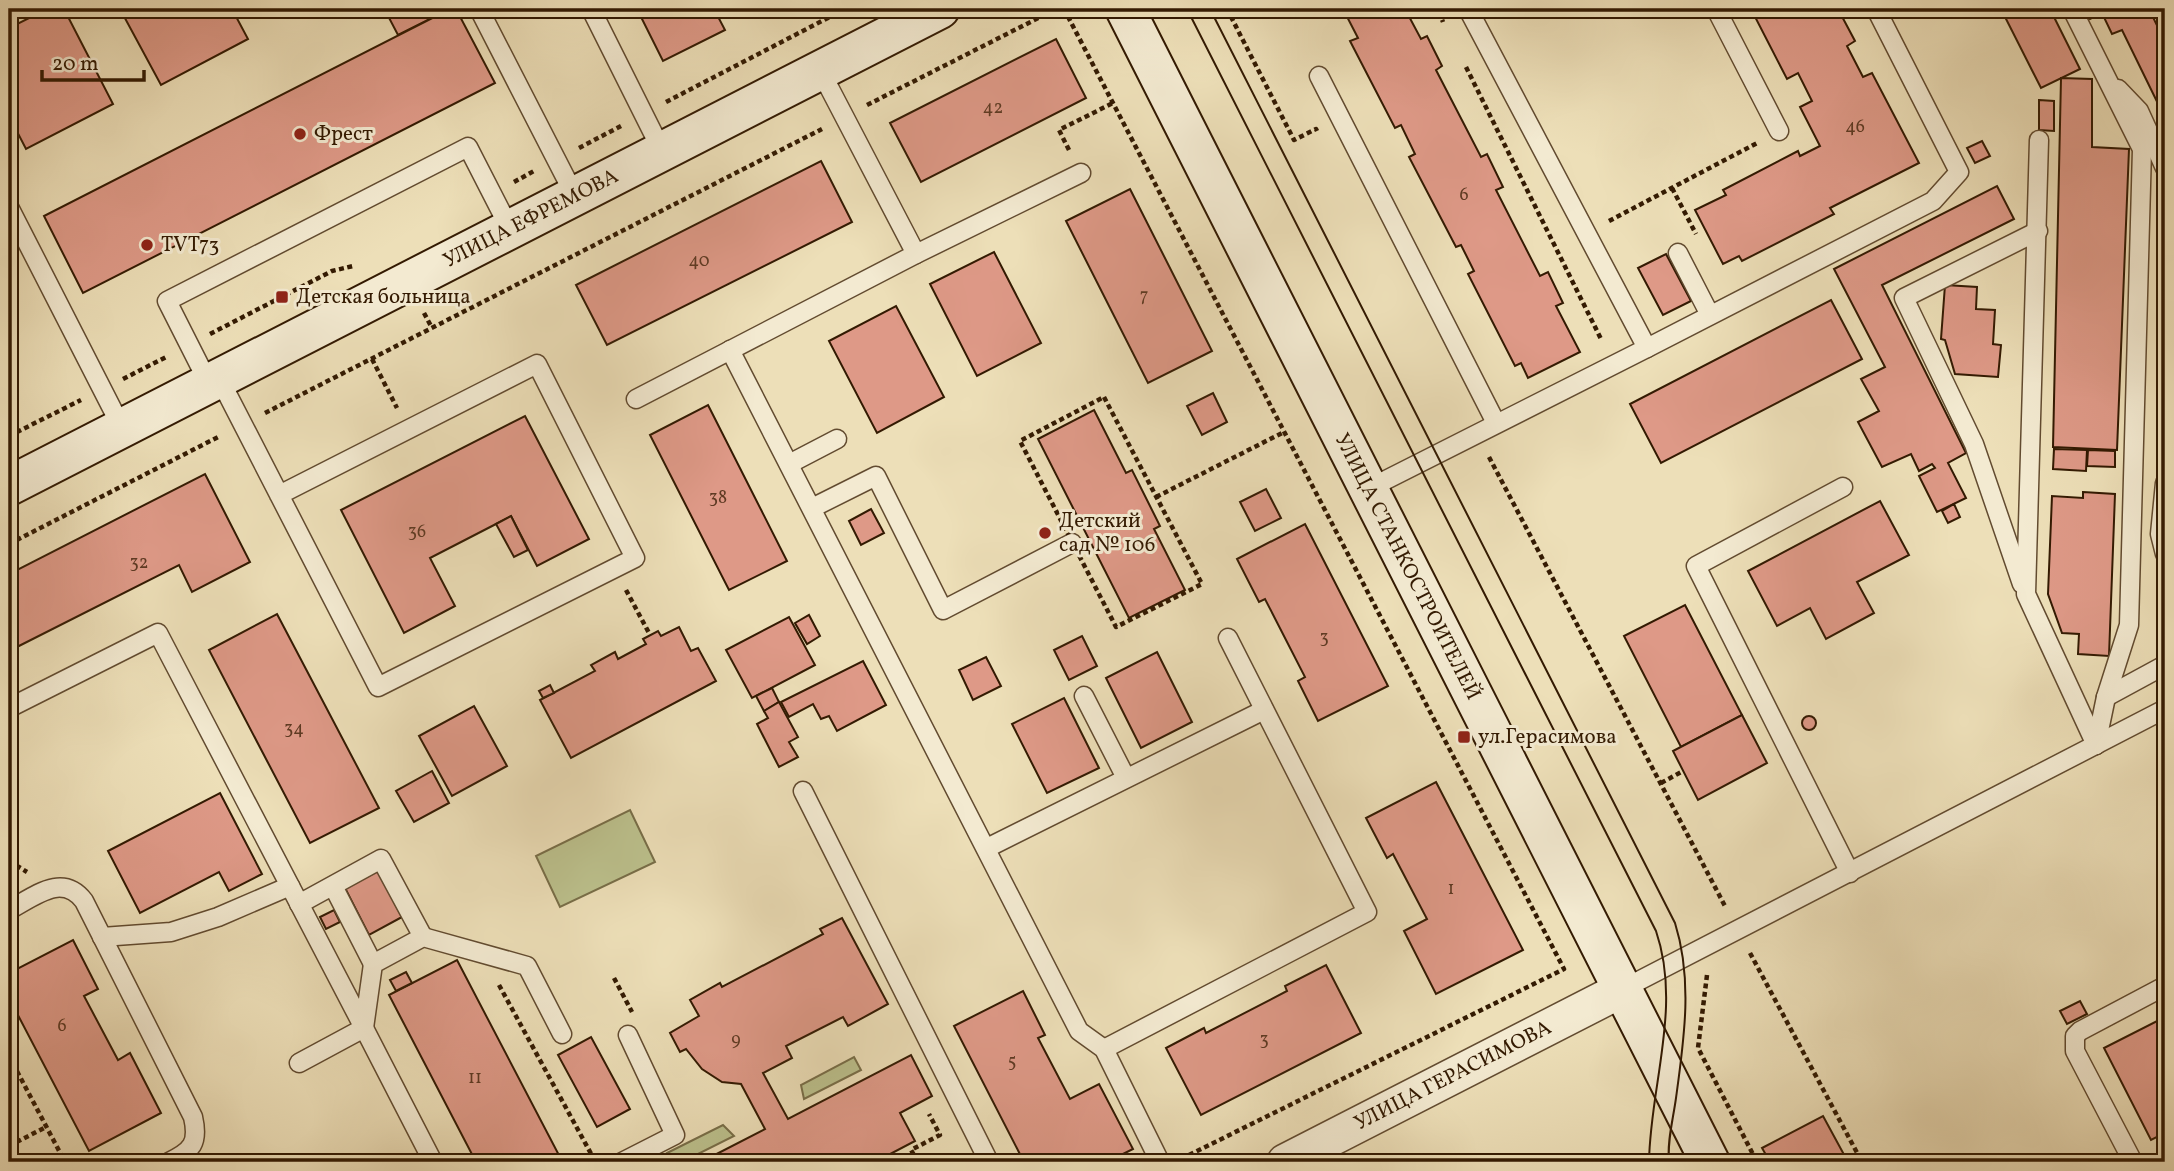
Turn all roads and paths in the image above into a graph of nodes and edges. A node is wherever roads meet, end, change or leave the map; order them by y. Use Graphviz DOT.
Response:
graph roads {
  1 [pos="479,9"];
  2 [pos="591,9"];
  3 [pos="845,9"];
  4 [pos="1056,9"];
  5 [pos="1064,9"];
  6 [pos="1125,9"];
  7 [pos="1227,9"];
  8 [pos="1420,9"];
  9 [pos="1468,9"];
  10 [pos="1716,9"];
  11 [pos="1876,9"];
  12 [pos="2071,9"];
  13 [pos="931,11"];
  14 [pos="1447,30"];
  15 [pos="1466,67"];
  16 [pos="820,70"];
  17 [pos="1320,76"];
  18 [pos="2106,76"];
  19 [pos="1113,103"];
  20 [pos="644,114"];
  21 [pos="844,117"];
  22 [pos="1779,131"];
  23 [pos="2039,140"];
  24 [pos="1323,141"];
  25 [pos="663,151"];
  26 [pos="556,160"];
  27 [pos="2165,168"];
  28 [pos="1080,173"];
  29 [pos="492,193"];
  30 [pos="575,196"];
  31 [pos="9,207"];
  32 [pos="510,229"];
  33 [pos="2038,231"];
  34 [pos="1586,233"];
  35 [pos="1678,253"];
  36 [pos="916,254"];
  37 [pos="359,265"];
  38 [pos="1710,315"];
  39 [pos="190,345"];
  40 [pos="1647,348"];
  41 [pos="730,350"];
  42 [pos="372,359"];
  43 [pos="1614,364"];
  44 [pos="214,381"];
  45 [pos="103,389"];
  46 [pos="636,399"];
  47 [pos="1496,423"];
  48 [pos="243,425"];
  49 [pos="122,428"];
  50 [pos="408,429"];
  51 [pos="1284,432"];
  52 [pos="1477,433"];
  53 [pos="9,436"];
  54 [pos="837,439"];
  55 [pos="789,464"];
  56 [pos="2165,483"];
  57 [pos="9,485"];
  58 [pos="1843,486"];
  59 [pos="1368,489"];
  60 [pos="279,495"];
  61 [pos="1156,497"];
  62 [pos="812,508"];
  63 [pos="1072,543"];
  64 [pos="9,544"];
  65 [pos="2165,554"];
  66 [pos="615,568"];
  67 [pos="2026,594"];
  68 [pos="649,633"];
  69 [pos="1228,638"];
  70 [pos="2165,665"];
  71 [pos="1084,696"];
  72 [pos="2106,697"];
  73 [pos="9,708"];
  74 [pos="2165,709"];
  75 [pos="1264,710"];
  76 [pos="2096,745"];
  77 [pos="1683,771"];
  78 [pos="1126,778"];
  79 [pos="1661,783"];
  80 [pos="803,791"];
  81 [pos="986,848"];
  82 [pos="1850,873"];
  83 [pos="290,886"];
  84 [pos="333,886"];
  85 [pos="299,904"];
  86 [pos="9,910"];
  87 [pos="1738,931"];
  88 [pos="102,937"];
  89 [pos="423,937"];
  90 [pos="1711,944"];
  91 [pos="482,953"];
  92 [pos="373,964"];
  93 [pos="2165,986"];
  94 [pos="1621,990"];
  95 [pos="364,1028"];
  96 [pos="562,1034"];
  97 [pos="628,1035"];
  98 [pos="1104,1049"];
  99 [pos="9,1056"];
  100 [pos="299,1063"];
  101 [pos="929,1114"];
  102 [pos="46,1127"];
  103 [pos="9,1146"];
  104 [pos="65,1162"];
  105 [pos="169,1162"];
  106 [pos="433,1162"];
  107 [pos="595,1162"];
  108 [pos="622,1162"];
  109 [pos="918,1162"];
  110 [pos="989,1162"];
  111 [pos="1160,1162"];
  112 [pos="1175,1162"];
  113 [pos="1285,1162"];
  114 [pos="1710,1162"];
  115 [pos="1757,1162"];
  116 [pos="1861,1162"];
  117 [pos="2133,1162"];
  1 -- 26 [label="lane"];
  2 -- 20 [label="lane"];
  3 -- 20 [label="path"];
  4 -- 21 [label="path"];
  5 -- 19 [label="path"];
  6 -- 59 [label="street, УЛИЦА СТАНКОСТРОИТЕЛЕЙ"];
  7 -- 24 [label="path"];
  8 -- 14 [label="path"];
  9 -- 34 [label="lane"];
  10 -- 22 [label="lane"];
  11 -- 38 [label="lane"];
  12 -- 18 [label="lane"];
  13 -- 16 [label="street, УЛИЦА ЕФРЕМОВА"];
  15 -- 43 [label="path"];
  16 -- 21 [label="lane"];
  16 -- 25 [label="street, УЛИЦА ЕФРЕМОВА"];
  17 -- 47 [label="lane"];
  18 -- 27 [label="lane"];
  18 -- 72 [label="lane"];
  19 -- 28 [label="path"];
  19 -- 51 [label="path"];
  20 -- 25 [label="lane"];
  20 -- 26 [label="path"];
  21 -- 36 [label="lane"];
  21 -- 42 [label="path"];
  22 -- 34 [label="path"];
  23 -- 33 [label="lane"];
  25 -- 30 [label="street, УЛИЦА ЕФРЕМОВА"];
  26 -- 29 [label="path"];
  26 -- 30 [label="lane"];
  28 -- 36 [label="lane"];
  29 -- 32 [label="lane"];
  29 -- 39 [label="lane"];
  30 -- 32 [label="street, УЛИЦА ЕФРЕМОВА"];
  31 -- 45 [label="lane"];
  32 -- 44 [label="street, УЛИЦА ЕФРЕМОВА"];
  33 -- 67 [label="lane"];
  33 -- 67 [label="lane"];
  34 -- 40 [label="lane"];
  35 -- 38 [label="lane"];
  36 -- 41 [label="lane"];
  37 -- 39 [label="path"];
  38 -- 40 [label="lane"];
  39 -- 44 [label="lane"];
  39 -- 45 [label="path"];
  40 -- 43 [label="lane"];
  41 -- 46 [label="lane"];
  41 -- 55 [label="lane"];
  42 -- 48 [label="path"];
  42 -- 50 [label="path"];
  43 -- 47 [label="lane"];
  44 -- 48 [label="lane"];
  44 -- 49 [label="street, УЛИЦА ЕФРЕМОВА"];
  45 -- 49 [label="lane"];
  45 -- 53 [label="path"];
  47 -- 52 [label="lane"];
  48 -- 60 [label="lane"];
  48 -- 64 [label="path"];
  49 -- 57 [label="street, УЛИЦА ЕФРЕМОВА"];
  50 -- 60 [label="lane"];
  50 -- 66 [label="lane"];
  51 -- 61 [label="path"];
  51 -- 112 [label="path"];
  52 -- 59 [label="lane"];
  52 -- 79 [label="path"];
  54 -- 55 [label="lane"];
  55 -- 62 [label="lane"];
  56 -- 65 [label="lane"];
  58 -- 82 [label="lane"];
  59 -- 94 [label="street, УЛИЦА СТАНКОСТРОИТЕЛЕЙ"];
  60 -- 66 [label="lane"];
  61 -- 63 [label="path"];
  61 -- 63 [label="path"];
  62 -- 63 [label="lane"];
  62 -- 81 [label="lane"];
  66 -- 68 [label="path"];
  67 -- 76 [label="lane"];
  69 -- 75 [label="lane"];
  70 -- 72 [label="lane"];
  71 -- 78 [label="lane"];
  72 -- 76 [label="lane"];
  73 -- 83 [label="lane"];
  74 -- 76 [label="lane"];
  75 -- 78 [label="lane"];
  75 -- 98 [label="lane"];
  76 -- 82 [label="lane"];
  77 -- 79 [label="path"];
  78 -- 81 [label="lane"];
  79 -- 87 [label="path"];
  80 -- 110 [label="lane"];
  81 -- 98 [label="lane"];
  82 -- 87 [label="lane"];
  83 -- 85 [label="lane"];
  83 -- 88 [label="lane"];
  84 -- 85 [label="lane"];
  84 -- 89 [label="lane"];
  84 -- 92 [label="lane"];
  85 -- 95 [label="lane"];
  86 -- 88 [label="lane"];
  87 -- 90 [label="lane"];
  87 -- 116 [label="path"];
  88 -- 105 [label="lane"];
  89 -- 91 [label="lane"];
  89 -- 92 [label="lane"];
  90 -- 94 [label="lane"];
  90 -- 115 [label="path"];
  91 -- 96 [label="lane"];
  91 -- 107 [label="path"];
  92 -- 95 [label="lane"];
  93 -- 117 [label="lane"];
  94 -- 113 [label="street, УЛИЦА ГЕРАСИМОВА"];
  94 -- 114 [label="street, УЛИЦА СТАНКОСТРОИТЕЛЕЙ"];
  95 -- 100 [label="lane"];
  95 -- 106 [label="lane"];
  97 -- 108 [label="lane"];
  98 -- 111 [label="lane"];
  99 -- 102 [label="path"];
  101 -- 109 [label="path"];
  102 -- 103 [label="path"];
  102 -- 104 [label="path"];
}
